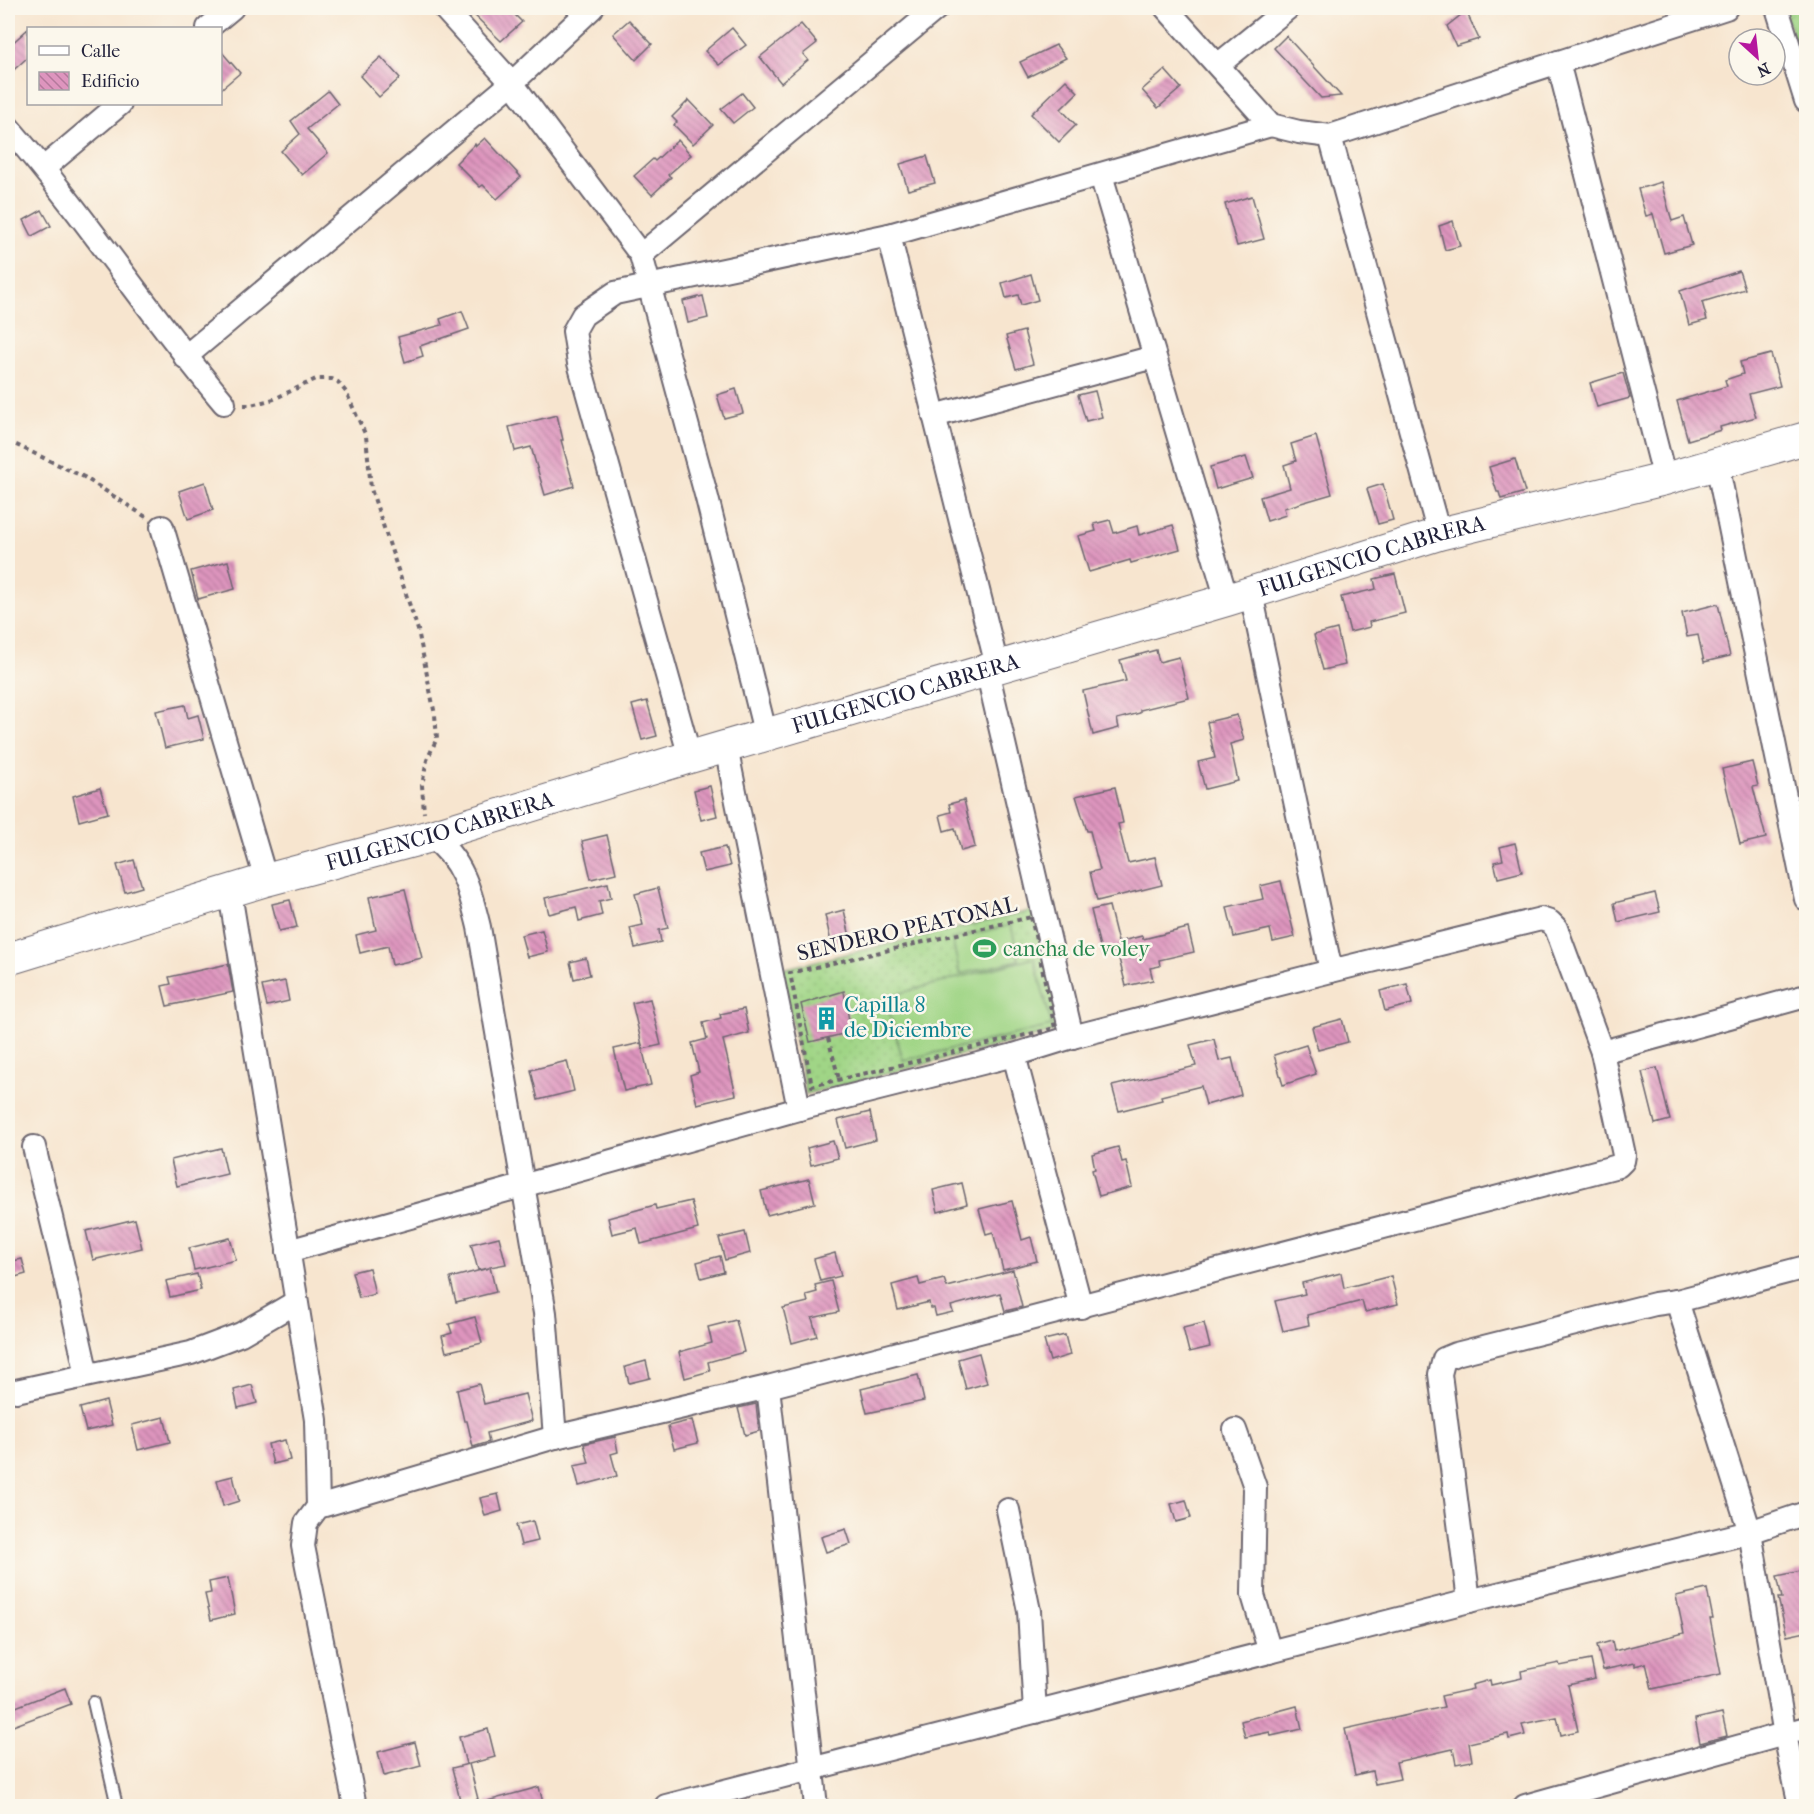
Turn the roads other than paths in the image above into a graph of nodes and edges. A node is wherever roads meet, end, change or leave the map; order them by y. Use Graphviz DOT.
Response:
graph roads {
  1 [pos="232,8"];
  2 [pos="444,8"];
  3 [pos="592,8"];
  4 [pos="937,8"];
  5 [pos="1166,8"];
  6 [pos="1288,8"];
  7 [pos="1726,8"];
  8 [pos="1777,8"];
  9 [pos="209,27"];
  10 [pos="1558,62"];
  11 [pos="1218,65"];
  12 [pos="512,83"];
  13 [pos="1806,101"];
  14 [pos="119,105"];
  15 [pos="1271,125"];
  16 [pos="8,127"];
  17 [pos="1330,136"];
  18 [pos="44,168"];
  19 [pos="1101,175"];
  20 [pos="889,236"];
  21 [pos="641,255"];
  22 [pos="649,285"];
  23 [pos="185,357"];
  24 [pos="1154,357"];
  25 [pos="224,403"];
  26 [pos="934,416"];
  27 [pos="1806,438"];
  28 [pos="1717,464"];
  29 [pos="1665,479"];
  30 [pos="162,527"];
  31 [pos="1439,534"];
  32 [pos="1239,597"];
  33 [pos="992,668"];
  34 [pos="766,736"];
  35 [pos="726,747"];
  36 [pos="690,757"];
  37 [pos="431,836"];
  38 [pos="266,880"];
  39 [pos="230,892"];
  40 [pos="1806,898"];
  41 [pos="8,959"];
  42 [pos="1331,971"];
  43 [pos="1806,996"];
  44 [pos="1072,1037"];
  45 [pos="1602,1052"];
  46 [pos="1014,1055"];
  47 [pos="800,1109"];
  48 [pos="34,1148"];
  49 [pos="523,1185"];
  50 [pos="288,1251"];
  51 [pos="1806,1267"];
  52 [pos="1677,1301"];
  53 [pos="297,1302"];
  54 [pos="1081,1307"];
  55 [pos="87,1376"];
  56 [pos="768,1387"];
  57 [pos="16,1390"];
  58 [pos="1235,1430"];
  59 [pos="555,1437"];
  60 [pos="318,1507"];
  61 [pos="1008,1510"];
  62 [pos="1806,1514"];
  63 [pos="1750,1532"];
  64 [pos="1470,1601"];
  65 [pos="1270,1652"];
  66 [pos="93,1702"];
  67 [pos="1035,1712"];
  68 [pos="1806,1728"];
  69 [pos="1785,1735"];
  70 [pos="811,1770"];
  71 [pos="117,1806"];
  72 [pos="355,1806"];
  73 [pos="666,1806"];
  74 [pos="816,1806"];
  75 [pos="1525,1806"];
  76 [pos="1800,1806"];
  1 -- 9 [label="street"];
  2 -- 12 [label="street"];
  3 -- 12 [label="street"];
  4 -- 21 [label="street"];
  5 -- 11 [label="street"];
  6 -- 11 [label="street"];
  7 -- 10 [label="street"];
  8 -- 13 [label="street"];
  10 -- 17 [label="street"];
  10 -- 29 [label="street"];
  11 -- 15 [label="street"];
  12 -- 21 [label="street"];
  12 -- 23 [label="street"];
  14 -- 18 [label="street"];
  15 -- 17 [label="street"];
  15 -- 19 [label="street"];
  16 -- 18 [label="street"];
  17 -- 31 [label="street"];
  18 -- 23 [label="street"];
  19 -- 20 [label="street"];
  19 -- 24 [label="street"];
  20 -- 22 [label="street"];
  20 -- 26 [label="street"];
  21 -- 22 [label="street"];
  22 -- 34 [label="street"];
  22 -- 36 [label="street"];
  23 -- 25 [label="street"];
  24 -- 26 [label="street"];
  24 -- 32 [label="street"];
  26 -- 33 [label="street"];
  27 -- 28 [label="main road, FULGENCIO CABRERA"];
  28 -- 29 [label="main road, FULGENCIO CABRERA"];
  28 -- 40 [label="street"];
  29 -- 31 [label="main road, FULGENCIO CABRERA"];
  30 -- 38 [label="street"];
  31 -- 32 [label="main road, FULGENCIO CABRERA"];
  32 -- 33 [label="main road, FULGENCIO CABRERA"];
  32 -- 42 [label="street"];
  33 -- 34 [label="main road, FULGENCIO CABRERA"];
  33 -- 44 [label="street"];
  34 -- 35 [label="main road, FULGENCIO CABRERA"];
  35 -- 36 [label="main road, FULGENCIO CABRERA"];
  35 -- 47 [label="street"];
  36 -- 37 [label="main road, FULGENCIO CABRERA"];
  37 -- 38 [label="main road, FULGENCIO CABRERA"];
  37 -- 49 [label="street"];
  38 -- 39 [label="main road, FULGENCIO CABRERA"];
  39 -- 41 [label="main road, FULGENCIO CABRERA"];
  39 -- 50 [label="street"];
  42 -- 44 [label="street"];
  42 -- 45 [label="street"];
  43 -- 45 [label="street"];
  44 -- 46 [label="street"];
  45 -- 54 [label="street"];
  46 -- 47 [label="street"];
  46 -- 54 [label="street"];
  47 -- 49 [label="street"];
  48 -- 55 [label="street"];
  49 -- 50 [label="street"];
  49 -- 59 [label="street"];
  50 -- 53 [label="street"];
  51 -- 52 [label="street"];
  52 -- 63 [label="street"];
  52 -- 64 [label="street"];
  53 -- 55 [label="street"];
  53 -- 60 [label="street"];
  54 -- 56 [label="street"];
  55 -- 57 [label="street"];
  56 -- 59 [label="street"];
  56 -- 70 [label="street"];
  58 -- 65 [label="street"];
  59 -- 60 [label="street"];
  60 -- 72 [label="street"];
  61 -- 67 [label="street"];
  62 -- 63 [label="street"];
  63 -- 64 [label="street"];
  63 -- 69 [label="street"];
  64 -- 65 [label="street"];
  65 -- 67 [label="street"];
  66 -- 71 [label="lane"];
  67 -- 70 [label="street"];
  68 -- 69 [label="street"];
  69 -- 75 [label="street"];
  69 -- 76 [label="street"];
  70 -- 73 [label="street"];
  70 -- 74 [label="street"];
}
